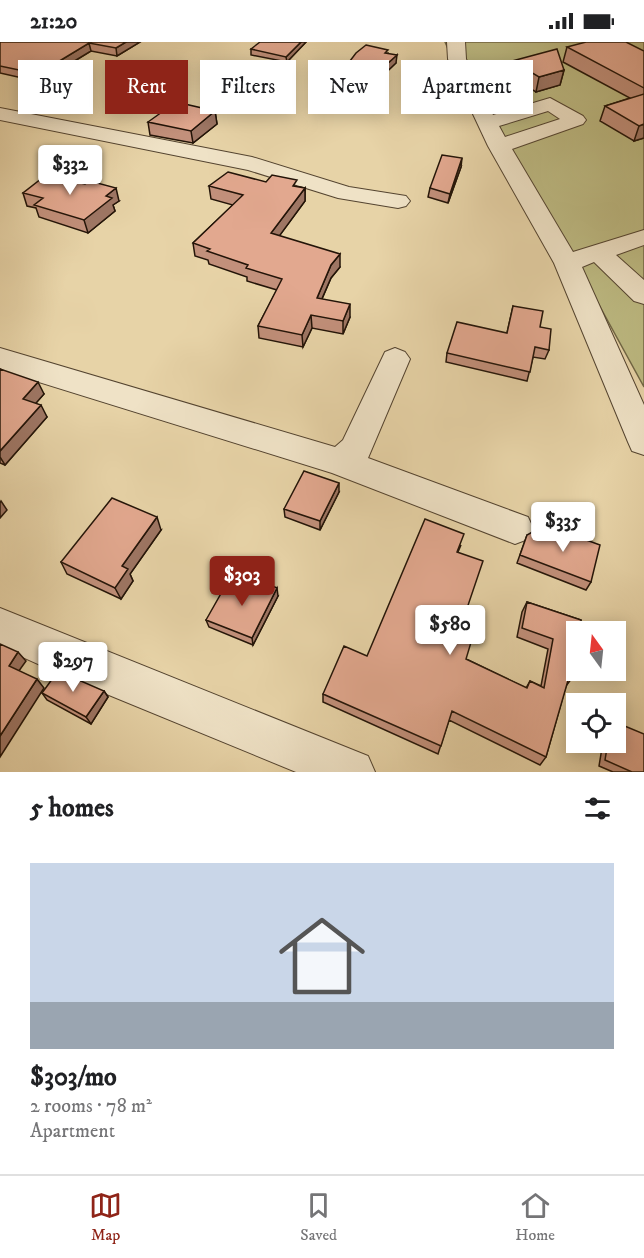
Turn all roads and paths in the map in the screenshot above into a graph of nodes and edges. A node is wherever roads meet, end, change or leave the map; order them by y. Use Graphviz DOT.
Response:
graph roads {
  1 [pos="456,42"];
  2 [pos="0,114"];
  3 [pos="487,123"];
  4 [pos="499,146"];
  5 [pos="398,201"];
  6 [pos="641,242"];
  7 [pos="598,252"];
  8 [pos="567,263"];
  9 [pos="644,295"];
  10 [pos="395,358"];
  11 [pos="0,359"];
  12 [pos="644,442"];
  13 [pos="340,462"];
  14 [pos="515,528"];
  15 [pos="0,627"];
  16 [pos="352,772"];
  1 -- 3 [label="street"];
  2 -- 5 [label="street"];
  3 -- 4 [label="street"];
  3 -- 4 [label="street"];
  4 -- 8 [label="street"];
  6 -- 7 [label="street"];
  7 -- 8 [label="street"];
  7 -- 9 [label="street"];
  8 -- 12 [label="street"];
  10 -- 13 [label="street"];
  11 -- 13 [label="street"];
  13 -- 14 [label="street"];
  15 -- 16 [label="street"];
}
